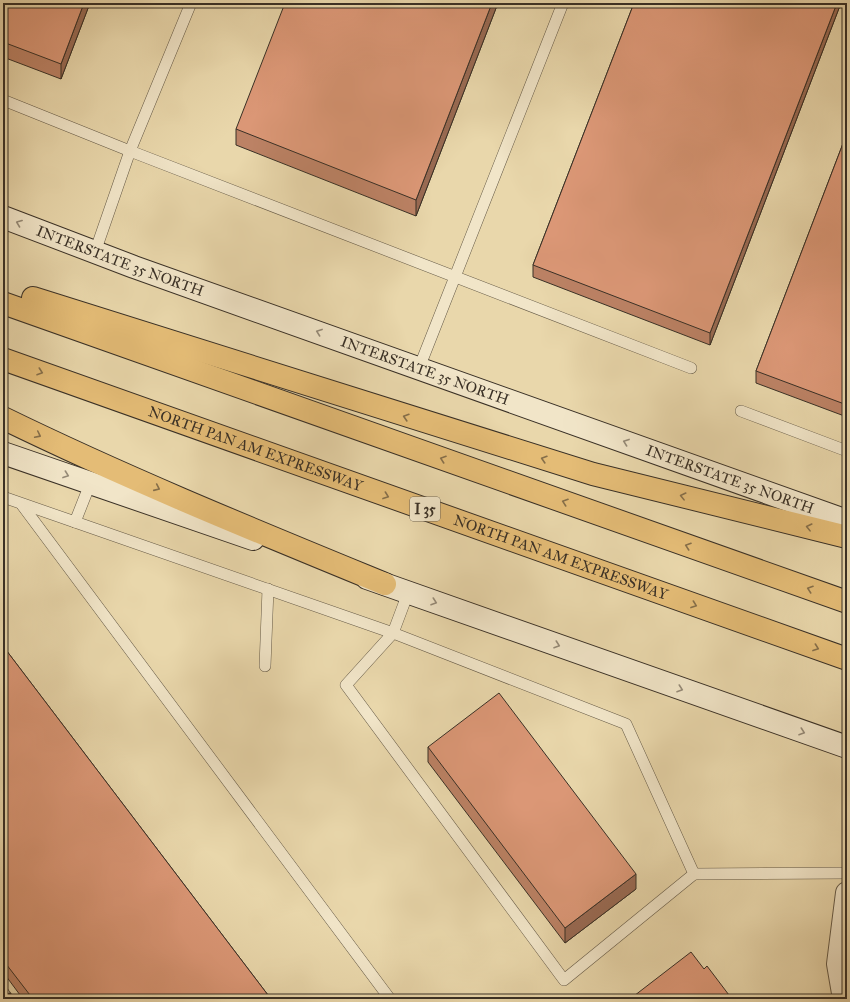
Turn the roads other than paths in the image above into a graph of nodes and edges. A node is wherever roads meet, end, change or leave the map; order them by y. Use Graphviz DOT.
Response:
graph roads {
  1 [pos="191,3"];
  2 [pos="562,3"];
  3 [pos="3,100"];
  4 [pos="130,151"];
  5 [pos="3,217"];
  6 [pos="95,252"];
  7 [pos="455,276"];
  8 [pos="3,288"];
  9 [pos="3,303"];
  10 [pos="3,359"];
  11 [pos="419,368"];
  12 [pos="692,368"];
  13 [pos="741,411"];
  14 [pos="3,418"];
  15 [pos="847,451"];
  16 [pos="3,453"];
  17 [pos="90,484"];
  18 [pos="3,497"];
  19 [pos="22,505"];
  20 [pos="847,521"];
  21 [pos="75,522"];
  22 [pos="847,536"];
  23 [pos="385,584"];
  24 [pos="268,589"];
  25 [pos="408,593"];
  26 [pos="847,602"];
  27 [pos="393,633"];
  28 [pos="847,659"];
  29 [pos="265,666"];
  30 [pos="847,747"];
  31 [pos="847,873"];
  32 [pos="694,874"];
  33 [pos="847,893"];
  34 [pos="390,999"];
  35 [pos="844,999"];
  1 -- 4 [label="lane"];
  2 -- 7 [label="lane"];
  3 -- 4 [label="lane"];
  4 -- 6 [label="lane"];
  4 -- 7 [label="lane"];
  6 -- 5 [label="main road, INTERSTATE 35 NORTH, one-way"];
  11 -- 6 [label="main road, INTERSTATE 35 NORTH, one-way"];
  7 -- 11 [label="lane"];
  7 -- 12 [label="lane"];
  22 -- 8 [label="highway, one-way"];
  26 -- 9 [label="highway, one-way"];
  10 -- 28 [label="highway, NORTH PAN AM EXPRESSWAY / I 35, one-way"];
  20 -- 11 [label="main road, INTERSTATE 35 NORTH, one-way"];
  13 -- 15 [label="lane"];
  14 -- 23 [label="highway, one-way"];
  16 -- 17 [label="main road, one-way"];
  17 -- 21 [label="lane"];
  17 -- 23 [label="main road"];
  18 -- 19 [label="lane"];
  19 -- 21 [label="lane"];
  19 -- 34 [label="lane"];
  21 -- 24 [label="lane"];
  23 -- 25 [label="main road"];
  24 -- 27 [label="lane"];
  24 -- 29 [label="lane"];
  25 -- 27 [label="lane"];
  25 -- 30 [label="main road, one-way"];
  27 -- 32 [label="lane"];
  27 -- 32 [label="lane"];
  31 -- 32 [label="lane"];
  33 -- 35 [label="main road"];
}
